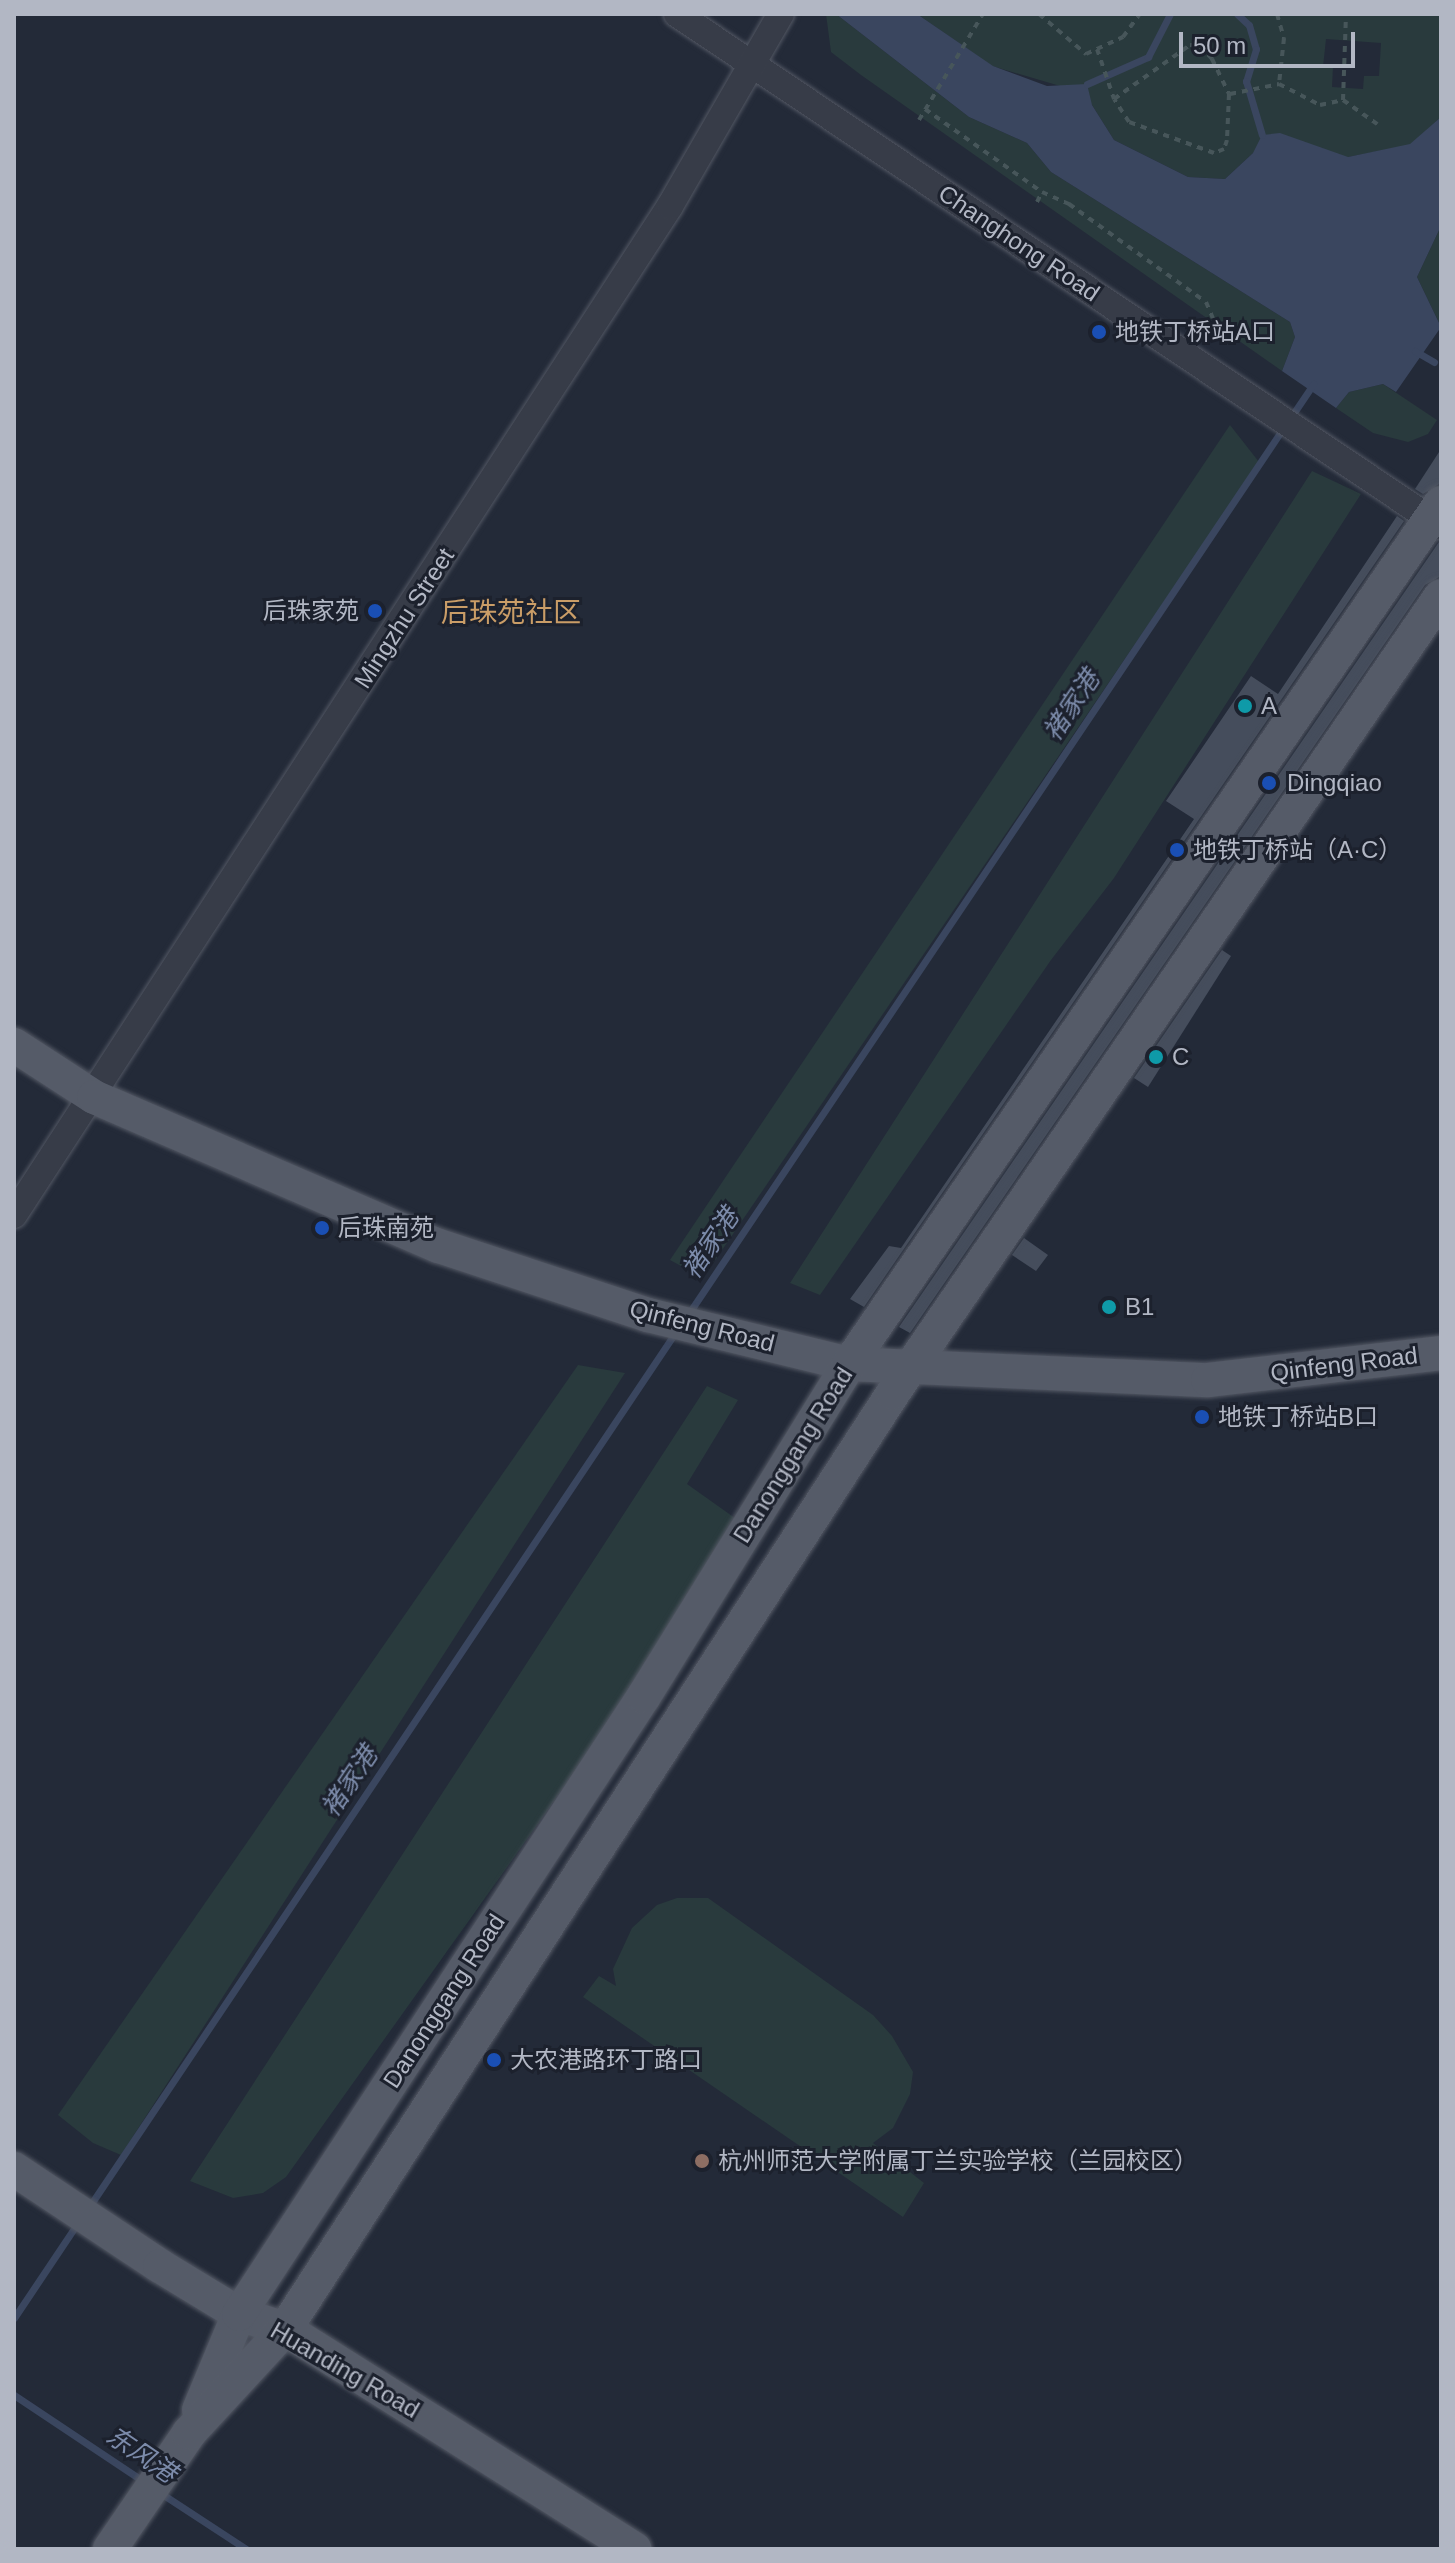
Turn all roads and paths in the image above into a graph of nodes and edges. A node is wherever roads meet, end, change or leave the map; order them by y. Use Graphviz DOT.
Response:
graph roads {
  1 [pos="677,14"];
  2 [pos="781,14"];
  3 [pos="983,14"];
  4 [pos="1039,14"];
  5 [pos="1140,14"];
  6 [pos="1277,14"];
  7 [pos="1346,14"];
  8 [pos="1097,49"];
  9 [pos="756,64"];
  10 [pos="1279,84"];
  11 [pos="1229,94"];
  12 [pos="1114,99"];
  13 [pos="1343,100"];
  14 [pos="925,109"];
  15 [pos="919,120"];
  16 [pos="1377,124"];
  17 [pos="1042,192"];
  18 [pos="1037,202"];
  19 [pos="1216,325"];
  20 [pos="1437,516"];
  21 [pos="1441,596"];
  22 [pos="14,1045"];
  23 [pos="94,1097"];
  24 [pos="14,1215"];
  25 [pos="1441,1353"];
  26 [pos="849,1364"];
  27 [pos="909,1370"];
  28 [pos="14,2169"];
  29 [pos="239,2314"];
  30 [pos="285,2329"];
  31 [pos="189,2433"];
  32 [pos="110,2549"];
  33 [pos="635,2549"];
  1 -- 9 [label="street, Changhong Road"];
  2 -- 9 [label="street, Mingzhu Street"];
  3 -- 14 [label="path"];
  4 -- 8 [label="path"];
  5 -- 8 [label="path"];
  6 -- 10 [label="path"];
  7 -- 13 [label="path"];
  8 -- 12 [label="path"];
  9 -- 20 [label="street, Changhong Road"];
  9 -- 23 [label="street, Mingzhu Street"];
  10 -- 11 [label="path"];
  10 -- 13 [label="path"];
  11 -- 12 [label="path"];
  11 -- 12 [label="path"];
  13 -- 16 [label="path"];
  14 -- 15 [label="path"];
  14 -- 17 [label="path"];
  17 -- 18 [label="path"];
  17 -- 19 [label="path"];
  20 -- 26 [label="main road, Danonggang Road"];
  21 -- 27 [label="main road, Danonggang Road"];
  22 -- 23 [label="main road, Qinfeng Road"];
  23 -- 24 [label="street, Mingzhu Street"];
  23 -- 26 [label="main road, Qinfeng Road"];
  25 -- 27 [label="main road, Qinfeng Road"];
  26 -- 27 [label="main road, Qinfeng Road"];
  26 -- 29 [label="main road, Danonggang Road"];
  27 -- 30 [label="main road, Danonggang Road"];
  28 -- 29 [label="main road, Huanding Road"];
  29 -- 30 [label="main road, Huanding Road"];
  29 -- 31 [label="main road, Danonggang Road"];
  30 -- 31 [label="main road, Danonggang Road"];
  30 -- 33 [label="main road, Huanding Road"];
  31 -- 32 [label="main road, Danonggang Road"];
}
